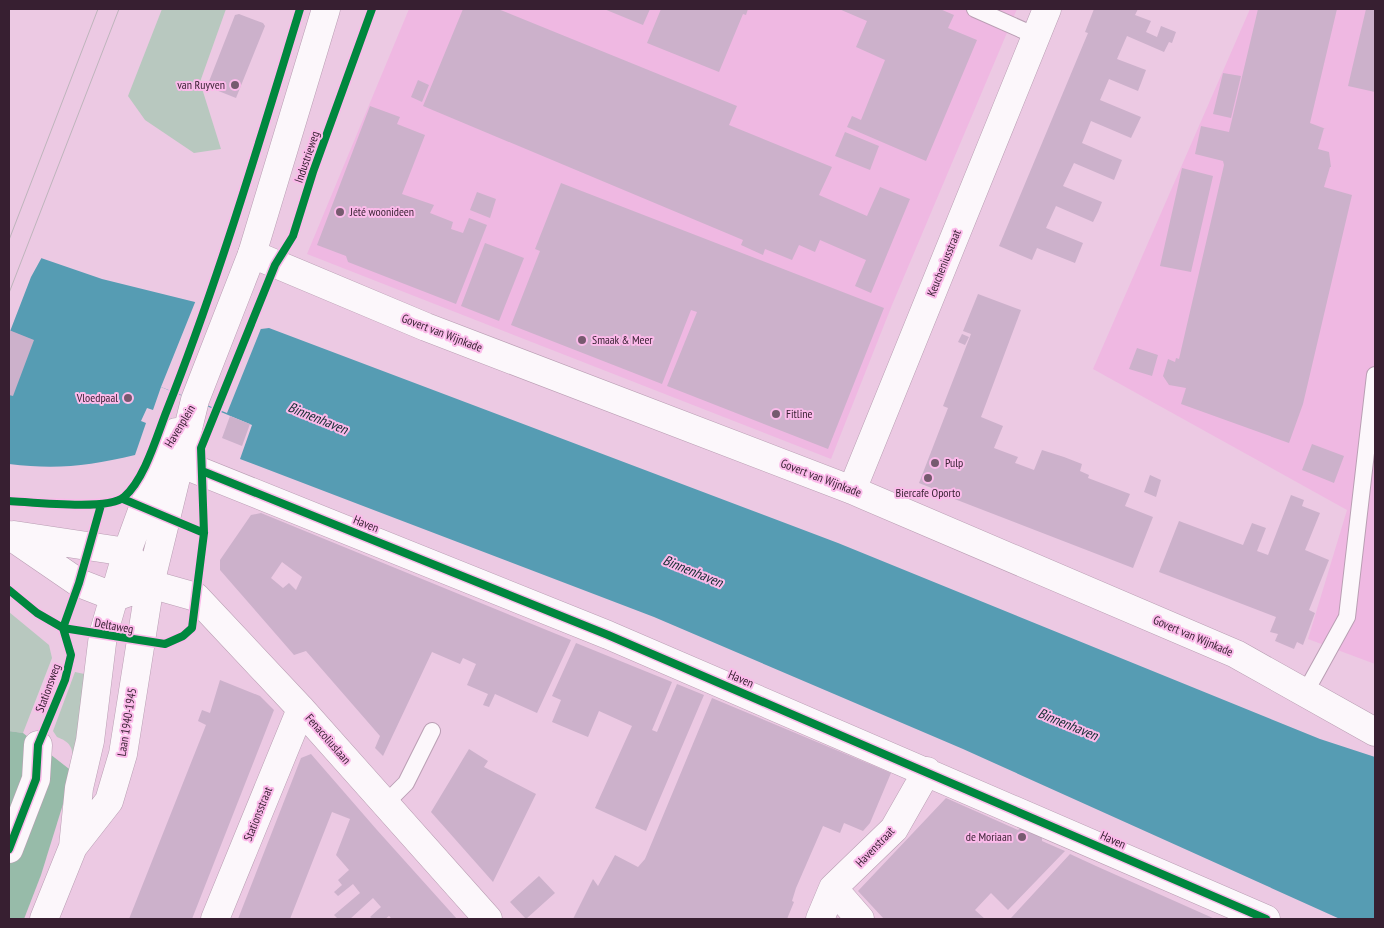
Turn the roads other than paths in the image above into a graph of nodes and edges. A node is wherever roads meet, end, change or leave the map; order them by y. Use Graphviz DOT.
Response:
graph roads {
  1 [pos="326,9"];
  2 [pos="975,9"];
  3 [pos="1047,9"];
  4 [pos="1036,36"];
  5 [pos="252,254"];
  6 [pos="1375,375"];
  7 [pos="195,400"];
  8 [pos="171,459"];
  9 [pos="852,490"];
  10 [pos="9,534"];
  11 [pos="126,552"];
  12 [pos="150,584"];
  13 [pos="115,597"];
  14 [pos="1305,693"];
  15 [pos="302,709"];
  16 [pos="432,731"];
  17 [pos="1375,732"];
  18 [pos="38,745"];
  19 [pos="927,771"];
  20 [pos="385,804"];
  21 [pos="73,847"];
  22 [pos="9,849"];
  23 [pos="841,881"];
  24 [pos="44,919"];
  25 [pos="215,919"];
  26 [pos="488,919"];
  27 [pos="820,919"];
  28 [pos="860,919"];
  29 [pos="1266,919"];
  1 -- 5 [label="street, Industrieweg"];
  2 -- 4 [label="lane"];
  3 -- 4 [label="street, Keucheniusstraat"];
  4 -- 9 [label="street, Keucheniusstraat"];
  5 -- 7 [label="street, Industrieweg"];
  5 -- 9 [label="street, Govert van Wijnkade"];
  6 -- 14 [label="lane"];
  7 -- 8 [label="street, Havenplein"];
  8 -- 11 [label="street, Havenplein"];
  8 -- 12 [label="street, Havenplein"];
  8 -- 19 [label="street, Haven"];
  9 -- 14 [label="street, Govert van Wijnkade"];
  10 -- 11 [label="street"];
  10 -- 13 [label="street"];
  11 -- 12 [label="street"];
  11 -- 13 [label="street, Havenplein"];
  12 -- 13 [label="street"];
  12 -- 15 [label="street, Fenacoliuslaan"];
  12 -- 21 [label="street, Laan 1940-1945"];
  13 -- 21 [label="street, Laan 1940-1945"];
  14 -- 17 [label="street, Govert van Wijnkade"];
  15 -- 20 [label="street, Fenacoliuslaan"];
  15 -- 25 [label="street, Stationsstraat"];
  16 -- 20 [label="lane"];
  18 -- 22 [label="street"];
  19 -- 23 [label="street, Havenstraat"];
  19 -- 29 [label="street, Haven"];
  20 -- 26 [label="street, Fenacoliuslaan"];
  21 -- 24 [label="street, Laan 1940-1945"];
  23 -- 27 [label="street, Havenstraat"];
  23 -- 28 [label="street"];
}
